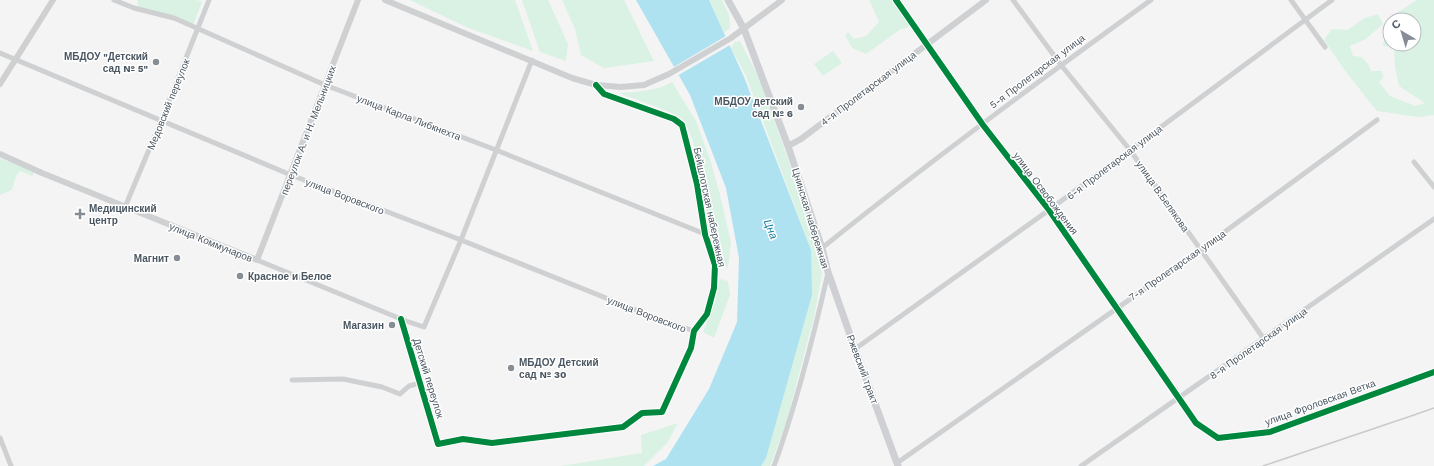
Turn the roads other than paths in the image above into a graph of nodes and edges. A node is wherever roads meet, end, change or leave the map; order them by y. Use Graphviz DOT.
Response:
graph roads {
  1 [pos="53,0"];
  2 [pos="114,0"];
  3 [pos="209,0"];
  4 [pos="358,0"];
  5 [pos="385,0"];
  6 [pos="728,0"];
  7 [pos="782,0"];
  8 [pos="896,0"];
  9 [pos="986,0"];
  10 [pos="1013,0"];
  11 [pos="1152,0"];
  12 [pos="1291,0"];
  13 [pos="1332,0"];
  14 [pos="1306,19"];
  15 [pos="198,29"];
  16 [pos="744,29"];
  17 [pos="927,44"];
  18 [pos="1325,47"];
  19 [pos="0,53"];
  20 [pos="15,59"];
  21 [pos="532,60"];
  22 [pos="1061,65"];
  23 [pos="0,84"];
  24 [pos="325,85"];
  25 [pos="596,85"];
  26 [pos="1377,120"];
  27 [pos="161,121"];
  28 [pos="983,125"];
  29 [pos="788,146"];
  30 [pos="496,150"];
  31 [pos="1130,150"];
  32 [pos="0,154"];
  33 [pos="1414,162"];
  34 [pos="291,175"];
  35 [pos="1434,187"];
  36 [pos="125,207"];
  37 [pos="1049,210"];
  38 [pos="1434,219"];
  39 [pos="705,234"];
  40 [pos="461,240"];
  41 [pos="822,248"];
  42 [pos="1200,250"];
  43 [pos="257,260"];
  44 [pos="828,272"];
  45 [pos="1116,308"];
  46 [pos="401,319"];
  47 [pos="424,327"];
  48 [pos="694,331"];
  49 [pos="1264,339"];
  50 [pos="855,349"];
  51 [pos="1434,372"];
  52 [pos="292,380"];
  53 [pos="420,383"];
  54 [pos="1178,399"];
  55 [pos="0,438"];
  56 [pos="438,444"];
  57 [pos="898,465"];
  58 [pos="11,466"];
  59 [pos="774,466"];
  60 [pos="1081,466"];
  1 -- 20 [label="street"];
  2 -- 15 [label="street, улица Карла Либкнехта"];
  3 -- 15 [label="street, Медовский переулок"];
  4 -- 24 [label="street, переулок А. и Н. Мельницких"];
  5 -- 21 [label="street, Бейшлотская набережная"];
  6 -- 16 [label="main road, Цнинская набережная"];
  7 -- 16 [label="street, Бейшлотская набережная"];
  8 -- 17 [label="street, улица Освобождения"];
  9 -- 17 [label="street, 4-я Пролетарская улица"];
  10 -- 22 [label="street, улица В.Белякова"];
  11 -- 22 [label="street, 5-я Пролетарская улица"];
  12 -- 14 [label="street"];
  13 -- 14 [label="street, 6-я Пролетарская улица"];
  14 -- 18 [label="street"];
  14 -- 31 [label="street, 6-я Пролетарская улица"];
  15 -- 24 [label="street, улица Карла Либкнехта"];
  15 -- 27 [label="street, Медовский переулок"];
  16 -- 25 [label="street, Бейшлотская набережная"];
  16 -- 29 [label="main road, Цнинская набережная"];
  17 -- 28 [label="street, улица Освобождения"];
  17 -- 29 [label="street, 4-я Пролетарская улица"];
  19 -- 20 [label="street, улица Воровского"];
  20 -- 23 [label="street"];
  20 -- 27 [label="street, улица Воровского"];
  21 -- 25 [label="street, Бейшлотская набережная"];
  21 -- 30 [label="street, Детский переулок"];
  22 -- 28 [label="street, 5-я Пролетарская улица"];
  22 -- 31 [label="street, улица В.Белякова"];
  24 -- 30 [label="street, улица Карла Либкнехта"];
  24 -- 34 [label="street, переулок А. и Н. Мельницких"];
  25 -- 39 [label="street, Бейшлотская набережная"];
  26 -- 42 [label="street, 7-я Пролетарская улица"];
  27 -- 34 [label="street, улица Воровского"];
  27 -- 36 [label="street, Медовский переулок"];
  28 -- 37 [label="street, улица Освобождения"];
  28 -- 41 [label="street, 5-я Пролетарская улица"];
  29 -- 41 [label="main road, Цнинская набережная"];
  30 -- 39 [label="street, улица Карла Либкнехта"];
  30 -- 40 [label="street, Детский переулок"];
  31 -- 37 [label="street, 6-я Пролетарская улица"];
  31 -- 42 [label="street, улица В.Белякова"];
  32 -- 36 [label="street, улица Коммунаров"];
  33 -- 35 [label="street"];
  34 -- 40 [label="street, улица Воровского"];
  34 -- 43 [label="street, переулок А. и Н. Мельницких"];
  36 -- 43 [label="street, улица Коммунаров"];
  37 -- 45 [label="street, улица Освобождения"];
  37 -- 50 [label="street, 6-я Пролетарская улица"];
  38 -- 49 [label="street, 8-я Пролетарская улица"];
  39 -- 48 [label="street, Бейшлотская набережная"];
  40 -- 47 [label="street, Детский переулок"];
  40 -- 48 [label="street, улица Воровского"];
  41 -- 44 [label="main road, Цнинская набережная"];
  42 -- 45 [label="street, 7-я Пролетарская улица"];
  42 -- 49 [label="street, улица В.Белякова"];
  43 -- 46 [label="street, улица Коммунаров"];
  44 -- 50 [label="main road, Ржевский тракт"];
  44 -- 59 [label="street, Цнинская набережная"];
  45 -- 54 [label="street, улица Освобождения"];
  45 -- 57 [label="street, 7-я Пролетарская улица"];
  46 -- 47 [label="street, улица Коммунаров"];
  46 -- 53 [label="street, Детский переулок"];
  48 -- 56 [label="street, Бейшлотская набережная"];
  49 -- 54 [label="street, 8-я Пролетарская улица"];
  50 -- 57 [label="main road, Ржевский тракт"];
  51 -- 54 [label="street, улица Фроловская Ветка"];
  52 -- 53 [label="street"];
  53 -- 56 [label="street, Детский переулок"];
  54 -- 60 [label="street, 8-я Пролетарская улица"];
  55 -- 58 [label="street"];
}
